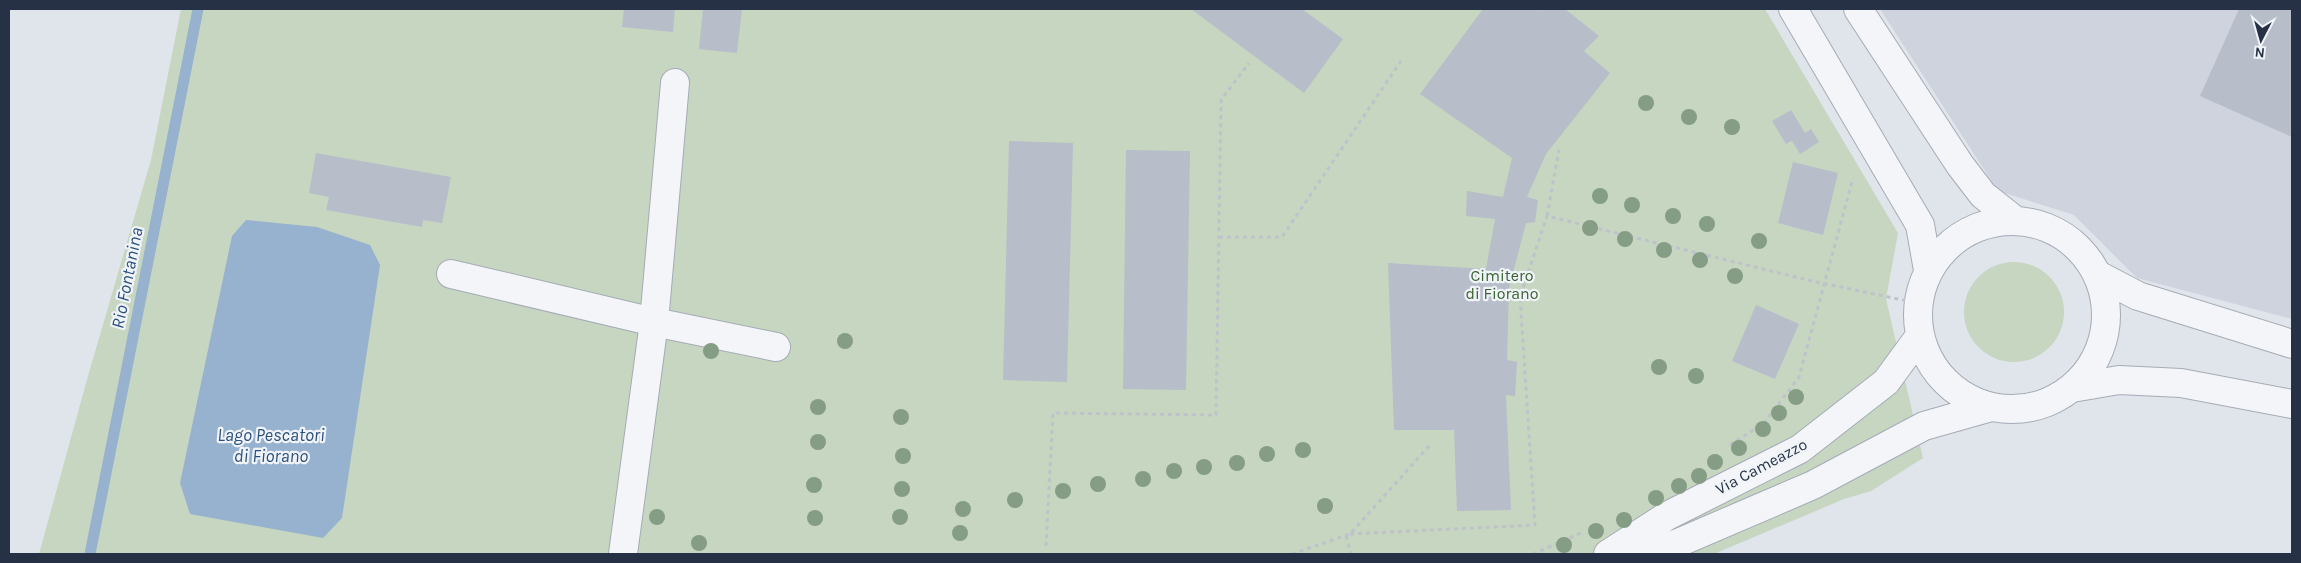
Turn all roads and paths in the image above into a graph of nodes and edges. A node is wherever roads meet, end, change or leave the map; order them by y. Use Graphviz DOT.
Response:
graph roads {
  1 [pos="1794,9"];
  2 [pos="1858,9"];
  3 [pos="1401,60"];
  4 [pos="1248,63"];
  5 [pos="675,83"];
  6 [pos="1559,150"];
  7 [pos="1854,176"];
  8 [pos="1547,216"];
  9 [pos="2016,220"];
  10 [pos="1219,237"];
  11 [pos="1928,270"];
  12 [pos="451,274"];
  13 [pos="2098,275"];
  14 [pos="1825,282"];
  15 [pos="1918,303"];
  16 [pos="654,322"];
  17 [pos="1919,337"];
  18 [pos="2292,344"];
  19 [pos="776,347"];
  20 [pos="2072,388"];
  21 [pos="2292,404"];
  22 [pos="1991,407"];
  23 [pos="1429,446"];
  24 [pos="1723,450"];
  25 [pos="1591,528"];
  26 [pos="1348,535"];
  27 [pos="1046,546"];
  28 [pos="623,554"];
  29 [pos="1292,554"];
  30 [pos="1351,554"];
  31 [pos="1533,554"];
  32 [pos="1608,554"];
  33 [pos="1643,554"];
  1 -- 11 [label="street"];
  2 -- 9 [label="street"];
  3 -- 10 [label="path"];
  4 -- 10 [label="path"];
  5 -- 16 [label="street"];
  6 -- 8 [label="path"];
  7 -- 14 [label="path"];
  8 -- 14 [label="path"];
  8 -- 26 [label="path"];
  9 -- 11 [label="street"];
  9 -- 13 [label="street"];
  10 -- 27 [label="path"];
  11 -- 15 [label="street"];
  12 -- 16 [label="street"];
  13 -- 18 [label="street"];
  13 -- 20 [label="street"];
  14 -- 15 [label="path"];
  14 -- 24 [label="path"];
  15 -- 17 [label="street"];
  16 -- 19 [label="street"];
  16 -- 28 [label="street"];
  17 -- 22 [label="street"];
  17 -- 32 [label="street, Via Cameazzo"];
  20 -- 21 [label="street"];
  20 -- 22 [label="street"];
  22 -- 33 [label="street"];
  23 -- 26 [label="path"];
  25 -- 31 [label="path"];
  26 -- 29 [label="path"];
  26 -- 30 [label="path"];
}
